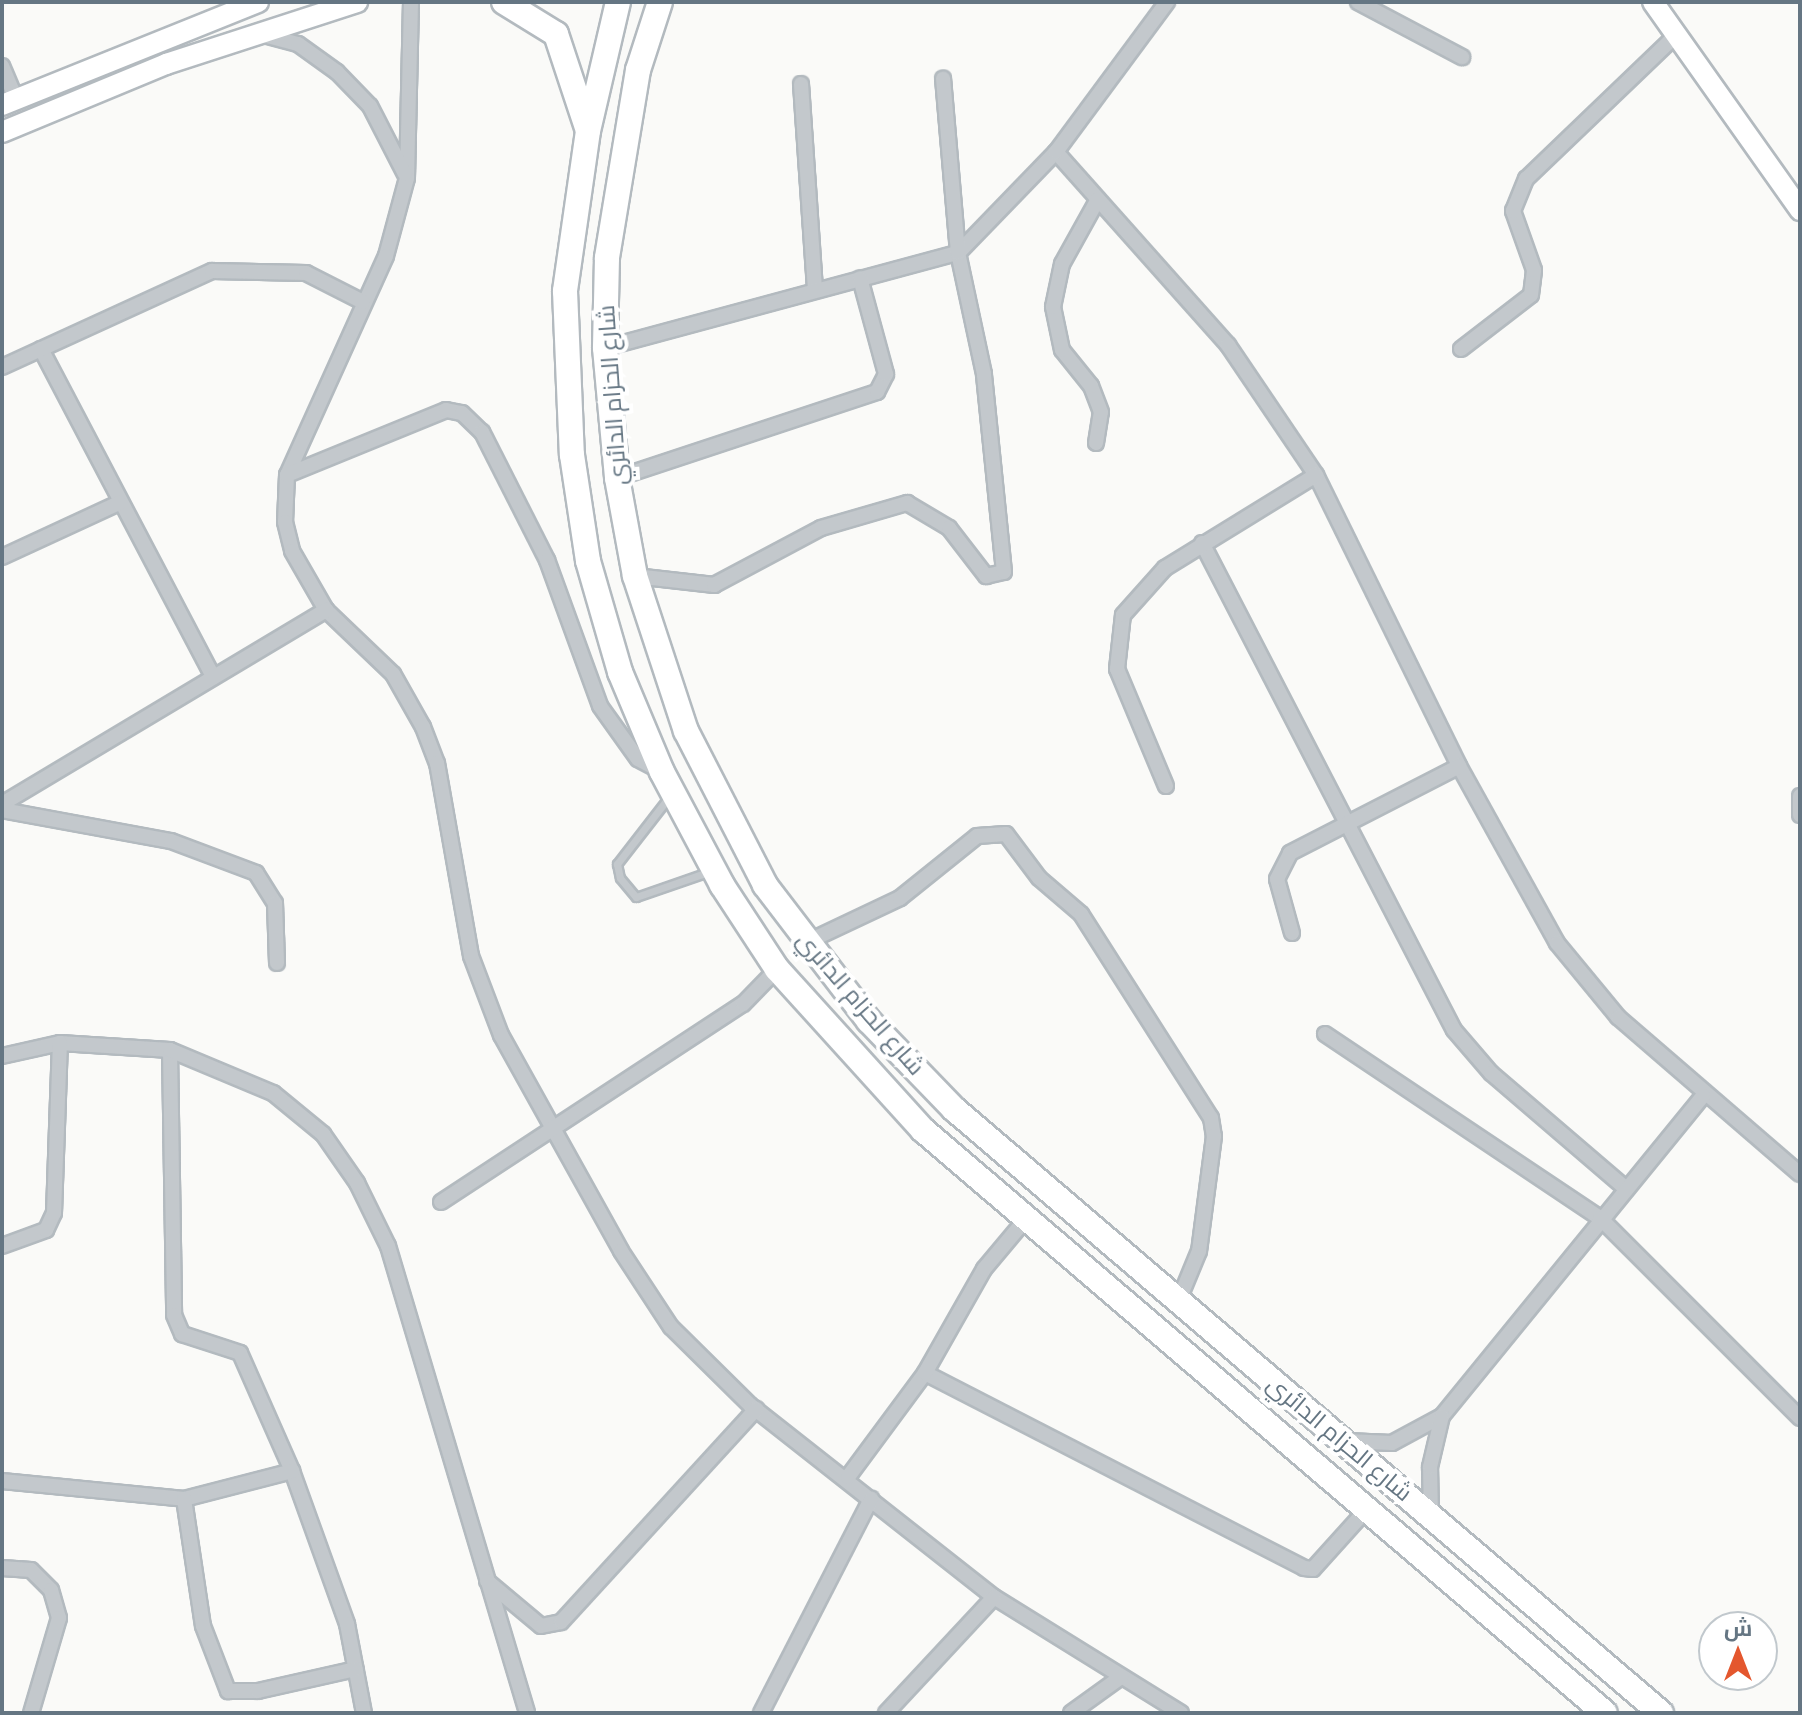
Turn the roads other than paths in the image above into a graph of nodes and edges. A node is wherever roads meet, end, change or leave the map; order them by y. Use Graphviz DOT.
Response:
graph roads {
  1 [pos="258,2"];
  2 [pos="357,2"];
  3 [pos="411,2"];
  4 [pos="504,2"];
  5 [pos="618,2"];
  6 [pos="660,2"];
  7 [pos="1167,2"];
  8 [pos="1358,2"];
  9 [pos="1653,2"];
  10 [pos="255,33"];
  11 [pos="1677,34"];
  12 [pos="1462,57"];
  13 [pos="2,66"];
  14 [pos="943,79"];
  15 [pos="801,84"];
  16 [pos="9,102"];
  17 [pos="588,131"];
  18 [pos="2,132"];
  19 [pos="1056,152"];
  20 [pos="407,178"];
  21 [pos="1098,199"];
  22 [pos="1800,210"];
  23 [pos="958,253"];
  24 [pos="860,278"];
  25 [pos="815,290"];
  26 [pos="363,302"];
  27 [pos="605,348"];
  28 [pos="41,349"];
  29 [pos="1461,349"];
  30 [pos="2,367"];
  31 [pos="1096,443"];
  32 [pos="287,475"];
  33 [pos="1316,475"];
  34 [pos="617,478"];
  35 [pos="119,503"];
  36 [pos="1202,543"];
  37 [pos="2,557"];
  38 [pos="635,576"];
  39 [pos="326,610"];
  40 [pos="213,677"];
  41 [pos="1459,766"];
  42 [pos="667,782"];
  43 [pos="1166,786"];
  44 [pos="1800,796"];
  45 [pos="2,807"];
  46 [pos="1800,815"];
  47 [pos="1346,824"];
  48 [pos="714,870"];
  49 [pos="1292,933"];
  50 [pos="805,943"];
  51 [pos="277,963"];
  52 [pos="777,969"];
  53 [pos="1325,1034"];
  54 [pos="60,1043"];
  55 [pos="170,1050"];
  56 [pos="2,1056"];
  57 [pos="1703,1096"];
  58 [pos="552,1132"];
  59 [pos="1800,1174"];
  60 [pos="1624,1187"];
  61 [pos="441,1202"];
  62 [pos="1600,1218"];
  63 [pos="1025,1220"];
  64 [pos="2,1246"];
  65 [pos="1178,1302"];
  66 [pos="925,1373"];
  67 [pos="756,1409"];
  68 [pos="1442,1416"];
  69 [pos="1800,1418"];
  70 [pos="1342,1441"];
  71 [pos="292,1471"];
  72 [pos="848,1477"];
  73 [pos="2,1481"];
  74 [pos="184,1499"];
  75 [pos="871,1499"];
  76 [pos="1368,1508"];
  77 [pos="1431,1517"];
  78 [pos="2,1568"];
  79 [pos="487,1581"];
  80 [pos="994,1597"];
  81 [pos="356,1669"];
  82 [pos="1121,1677"];
  83 [pos="1153,1697"];
  84 [pos="31,1713"];
  85 [pos="364,1713"];
  86 [pos="527,1713"];
  87 [pos="761,1713"];
  88 [pos="886,1713"];
  89 [pos="1071,1713"];
  90 [pos="1147,1713"];
  91 [pos="1181,1713"];
  92 [pos="1605,1713"];
  93 [pos="1661,1713"];
  1 -- 16 [label="main road"];
  2 -- 10 [label="main road"];
  3 -- 20 [label="street"];
  4 -- 17 [label="main road"];
  5 -- 17 [label="main road, شارع الحزام الدائري"];
  6 -- 27 [label="main road, شارع الحزام الدائري"];
  7 -- 19 [label="street"];
  8 -- 12 [label="street"];
  9 -- 11 [label="main road"];
  10 -- 18 [label="main road"];
  10 -- 20 [label="street"];
  11 -- 22 [label="main road"];
  11 -- 29 [label="street"];
  13 -- 16 [label="street"];
  14 -- 23 [label="street"];
  15 -- 25 [label="street"];
  17 -- 42 [label="main road, شارع الحزام الدائري"];
  19 -- 21 [label="street"];
  19 -- 23 [label="street"];
  20 -- 26 [label="street"];
  21 -- 31 [label="street"];
  21 -- 33 [label="street"];
  23 -- 24 [label="street"];
  23 -- 38 [label="street"];
  24 -- 25 [label="street"];
  24 -- 34 [label="street"];
  25 -- 27 [label="street"];
  26 -- 28 [label="street"];
  26 -- 32 [label="street"];
  27 -- 34 [label="main road, شارع الحزام الدائري"];
  28 -- 30 [label="street"];
  28 -- 35 [label="street"];
  32 -- 39 [label="street"];
  32 -- 42 [label="street"];
  33 -- 36 [label="street"];
  33 -- 41 [label="street"];
  34 -- 38 [label="main road, شارع الحزام الدائري"];
  35 -- 37 [label="street"];
  35 -- 40 [label="street"];
  36 -- 43 [label="street"];
  36 -- 47 [label="street"];
  38 -- 50 [label="main road, شارع الحزام الدائري"];
  39 -- 40 [label="street"];
  39 -- 58 [label="street"];
  40 -- 45 [label="street"];
  41 -- 47 [label="street"];
  41 -- 57 [label="street"];
  42 -- 48 [label="main road, شارع الحزام الدائري"];
  42 -- 48 [label="lane"];
  44 -- 46 [label="street"];
  45 -- 51 [label="street"];
  47 -- 49 [label="street"];
  47 -- 60 [label="street"];
  48 -- 52 [label="main road, شارع الحزام الدائري"];
  50 -- 65 [label="main road, شارع الحزام الدائري"];
  50 -- 65 [label="street"];
  52 -- 58 [label="street"];
  52 -- 63 [label="main road, شارع الحزام الدائري"];
  53 -- 62 [label="street"];
  54 -- 55 [label="street"];
  54 -- 56 [label="street"];
  54 -- 64 [label="street"];
  55 -- 71 [label="street"];
  55 -- 79 [label="street"];
  57 -- 59 [label="street"];
  57 -- 60 [label="street"];
  58 -- 61 [label="street"];
  58 -- 67 [label="street"];
  60 -- 62 [label="street"];
  62 -- 68 [label="street"];
  62 -- 69 [label="street"];
  63 -- 66 [label="street"];
  63 -- 76 [label="main road, شارع الحزام الدائري"];
  65 -- 70 [label="main road, شارع الحزام الدائري"];
  66 -- 72 [label="street"];
  66 -- 76 [label="street"];
  67 -- 72 [label="street"];
  67 -- 79 [label="street"];
  68 -- 70 [label="street"];
  68 -- 77 [label="street"];
  70 -- 77 [label="main road, شارع الحزام الدائري"];
  71 -- 74 [label="street"];
  71 -- 81 [label="street"];
  72 -- 75 [label="street"];
  73 -- 74 [label="street"];
  74 -- 81 [label="street"];
  75 -- 80 [label="street"];
  75 -- 87 [label="street"];
  76 -- 92 [label="main road, شارع الحزام الدائري"];
  77 -- 93 [label="main road, شارع الحزام الدائري"];
  78 -- 84 [label="street"];
  79 -- 86 [label="street"];
  80 -- 82 [label="street"];
  80 -- 88 [label="street"];
  81 -- 85 [label="street"];
  82 -- 83 [label="street"];
  82 -- 89 [label="street"];
  83 -- 90 [label="street"];
  83 -- 91 [label="street"];
}
